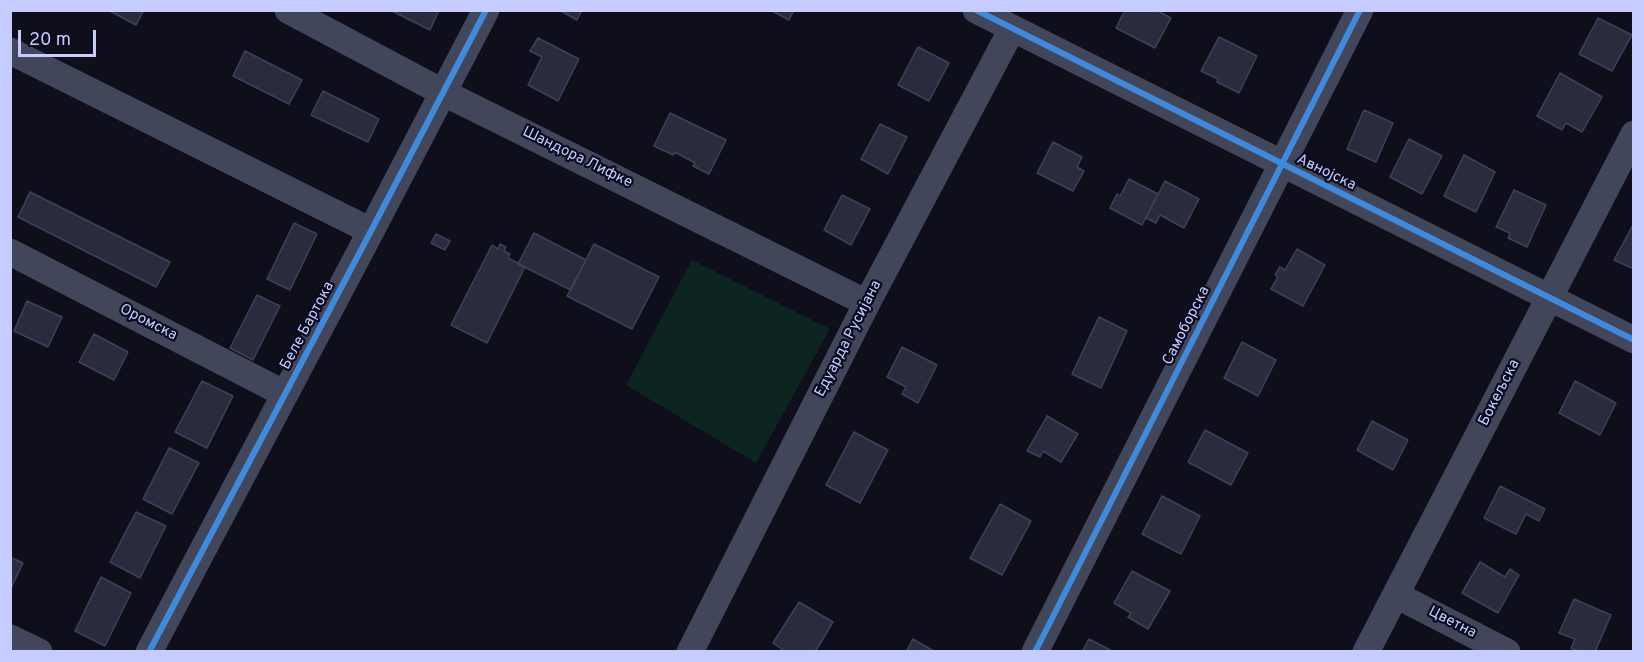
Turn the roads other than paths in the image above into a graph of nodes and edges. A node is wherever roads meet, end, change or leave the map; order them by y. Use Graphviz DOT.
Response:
graph roads {
  1 [pos="288,10"];
  2 [pos="486,10"];
  3 [pos="976,10"];
  4 [pos="1360,10"];
  5 [pos="1012,29"];
  6 [pos="10,51"];
  7 [pos="442,92"];
  8 [pos="1634,134"];
  9 [pos="1282,164"];
  10 [pos="371,231"];
  11 [pos="10,252"];
  12 [pos="1549,297"];
  13 [pos="867,303"];
  14 [pos="1634,340"];
  15 [pos="285,394"];
  16 [pos="1396,595"];
  17 [pos="10,638"];
  18 [pos="700,648"];
  19 [pos="39,651"];
  20 [pos="149,651"];
  21 [pos="1035,651"];
  22 [pos="1366,651"];
  23 [pos="1507,651"];
  1 -- 7 [label="street, Шандора Лифке"];
  2 -- 7 [label="street, Беле Бартока"];
  3 -- 5 [label="street, Авнојска"];
  4 -- 9 [label="street, Самоборска"];
  5 -- 9 [label="street, Авнојска"];
  5 -- 13 [label="street, Едуарда Русијана"];
  6 -- 10 [label="street"];
  7 -- 10 [label="street, Беле Бартока"];
  7 -- 13 [label="street, Шандора Лифке"];
  8 -- 12 [label="street, Бокељска"];
  9 -- 12 [label="street, Авнојска"];
  9 -- 21 [label="street, Самоборска"];
  10 -- 15 [label="street, Беле Бартока"];
  11 -- 15 [label="street, Оромска"];
  12 -- 14 [label="street, Авнојска"];
  12 -- 16 [label="street, Бокељска"];
  13 -- 18 [label="street, Едуарда Русијана"];
  15 -- 20 [label="street, Беле Бартока"];
  16 -- 22 [label="street, Бокељска"];
  16 -- 23 [label="street, Цветна"];
  17 -- 19 [label="street"];
}
